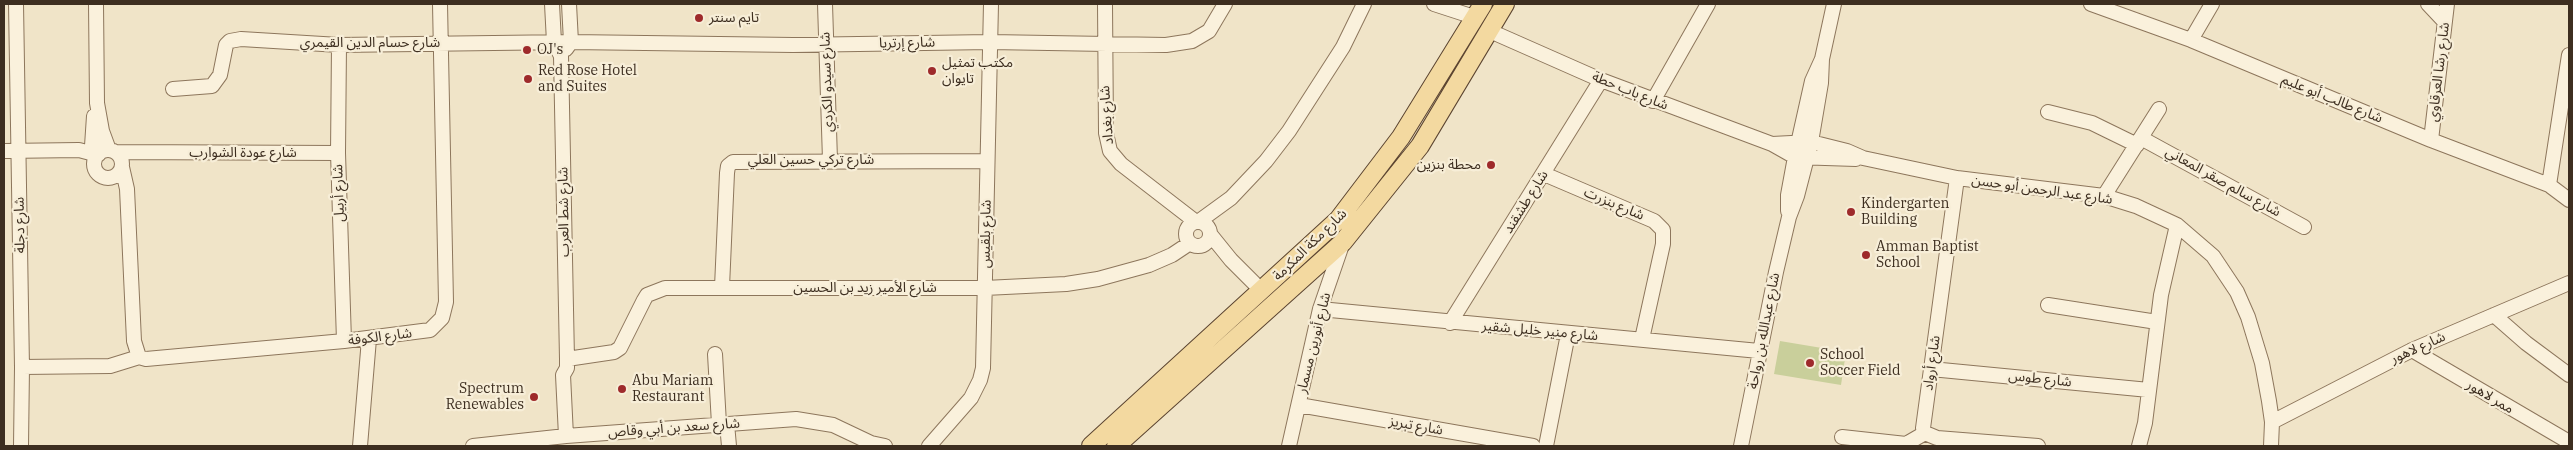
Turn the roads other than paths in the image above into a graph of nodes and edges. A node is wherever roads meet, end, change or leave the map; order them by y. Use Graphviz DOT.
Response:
graph roads {
  1 [pos="16,4"];
  2 [pos="96,4"];
  3 [pos="440,4"];
  4 [pos="552,4"];
  5 [pos="569,4"];
  6 [pos="825,4"];
  7 [pos="991,4"];
  8 [pos="1105,4"];
  9 [pos="1225,4"];
  10 [pos="1364,4"];
  11 [pos="1434,4"];
  12 [pos="1505,4"];
  13 [pos="1708,4"];
  14 [pos="1834,4"];
  15 [pos="2091,4"];
  16 [pos="2212,4"];
  17 [pos="2428,4"];
  18 [pos="2447,4"];
  19 [pos="1478,10"];
  20 [pos="2444,22"];
  21 [pos="1490,31"];
  22 [pos="2191,40"];
  23 [pos="554,42"];
  24 [pos="571,42"];
  25 [pos="990,42"];
  26 [pos="1104,43"];
  27 [pos="440,44"];
  28 [pos="826,44"];
  29 [pos="339,46"];
  30 [pos="2569,55"];
  31 [pos="561,56"];
  32 [pos="1601,80"];
  33 [pos="173,88"];
  34 [pos="1653,101"];
  35 [pos="2159,110"];
  36 [pos="2048,112"];
  37 [pos="2431,140"];
  38 [pos="2139,141"];
  39 [pos="1804,142"];
  40 [pos="1772,144"];
  41 [pos="4,152"];
  42 [pos="19,152"];
  43 [pos="338,153"];
  44 [pos="1801,157"];
  45 [pos="1863,158"];
  46 [pos="109,159"];
  47 [pos="830,160"];
  48 [pos="986,161"];
  49 [pos="1544,174"];
  50 [pos="110,178"];
  51 [pos="1957,178"];
  52 [pos="2549,185"];
  53 [pos="2104,196"];
  54 [pos="2569,200"];
  55 [pos="127,218"];
  56 [pos="2177,225"];
  57 [pos="2304,227"];
  58 [pos="1199,232"];
  59 [pos="1343,242"];
  60 [pos="2569,283"];
  61 [pos="722,287"];
  62 [pos="985,288"];
  63 [pos="1262,291"];
  64 [pos="2048,304"];
  65 [pos="1320,309"];
  66 [pos="2494,315"];
  67 [pos="2157,322"];
  68 [pos="1450,323"];
  69 [pos="1568,334"];
  70 [pos="369,339"];
  71 [pos="1642,339"];
  72 [pos="344,341"];
  73 [pos="2412,350"];
  74 [pos="1759,351"];
  75 [pos="715,354"];
  76 [pos="139,357"];
  77 [pos="567,364"];
  78 [pos="22,367"];
  79 [pos="1931,369"];
  80 [pos="2569,375"];
  81 [pos="2149,390"];
  82 [pos="1299,405"];
  83 [pos="2272,422"];
  84 [pos="723,424"];
  85 [pos="570,436"];
  86 [pos="1931,436"];
  87 [pos="1842,437"];
  88 [pos="2569,442"];
  89 [pos="876,445"];
  90 [pos="21,446"];
  91 [pos="360,446"];
  92 [pos="473,446"];
  93 [pos="729,446"];
  94 [pos="929,446"];
  95 [pos="1091,446"];
  96 [pos="1116,446"];
  97 [pos="1289,446"];
  98 [pos="1533,446"];
  99 [pos="1546,446"];
  100 [pos="1741,446"];
  101 [pos="2038,446"];
  102 [pos="2139,446"];
  103 [pos="2270,446"];
  1 -- 42 [label="street, شارع دجلة"];
  2 -- 46 [label="street"];
  3 -- 27 [label="street, شارع الكوفة"];
  4 -- 23 [label="street, شارع شط العرب"];
  5 -- 24 [label="street"];
  6 -- 28 [label="street, شارع سيدو الكردي"];
  7 -- 25 [label="street, شارع بلقيس"];
  8 -- 26 [label="street, شارع بغداد"];
  9 -- 26 [label="street, شارع إرتريا"];
  10 -- 58 [label="street, شارع الأمير زيد بن الحسين"];
  11 -- 19 [label="street"];
  12 -- 21 [label="main road, شارع مكة المكرمة"];
  13 -- 34 [label="street"];
  14 -- 39 [label="street, شارع عبدالله بن رواحة"];
  15 -- 22 [label="street, شارع طالب أبو عليم"];
  16 -- 22 [label="street"];
  17 -- 20 [label="street"];
  18 -- 20 [label="street, شارع رشا العرقاوي"];
  19 -- 63 [label="main road, شارع مكة المكرمة"];
  20 -- 37 [label="street, شارع رشا العرقاوي"];
  21 -- 32 [label="street, شارع باب حطة"];
  21 -- 59 [label="main road, شارع مكة المكرمة"];
  22 -- 37 [label="street, شارع طالب أبو عليم"];
  23 -- 24 [label="street, شارع حسام الدين القيمري"];
  23 -- 27 [label="street, شارع حسام الدين القيمري"];
  23 -- 31 [label="street, شارع شط العرب"];
  24 -- 28 [label="street, شارع إرتريا"];
  24 -- 31 [label="street"];
  25 -- 26 [label="street, شارع إرتريا"];
  25 -- 28 [label="street, شارع إرتريا"];
  25 -- 48 [label="street, شارع بلقيس"];
  26 -- 58 [label="street, شارع بغداد"];
  27 -- 29 [label="street, شارع حسام الدين القيمري"];
  27 -- 70 [label="street, شارع الكوفة"];
  28 -- 47 [label="street, شارع سيدو الكردي"];
  29 -- 33 [label="street, شارع حسام الدين القيمري"];
  29 -- 43 [label="street, شارع أربيل"];
  30 -- 52 [label="street"];
  31 -- 77 [label="street, شارع شط العرب"];
  32 -- 34 [label="street, شارع باب حطة"];
  32 -- 49 [label="street, شارع طشقند"];
  34 -- 40 [label="street, شارع باب حطة"];
  35 -- 38 [label="street"];
  36 -- 38 [label="street, شارع سالم صقر المعاني"];
  37 -- 52 [label="street, شارع طالب أبو عليم"];
  38 -- 53 [label="street"];
  38 -- 57 [label="street, شارع سالم صقر المعاني"];
  39 -- 40 [label="street, شارع باب حطة"];
  39 -- 44 [label="street, شارع عبدالله بن رواحة"];
  39 -- 45 [label="street, شارع عبد الرحمن أبو حسن"];
  40 -- 44 [label="street, شارع باب حطة"];
  41 -- 42 [label="street"];
  42 -- 46 [label="street"];
  42 -- 78 [label="street, شارع دجلة"];
  43 -- 46 [label="street, شارع عودة الشوارب"];
  43 -- 72 [label="street, شارع أربيل"];
  44 -- 45 [label="street, شارع عبد الرحمن أبو حسن"];
  44 -- 74 [label="street, شارع عبدالله بن رواحة"];
  45 -- 51 [label="street, شارع عبد الرحمن أبو حسن"];
  46 -- 50 [label="street, شارع عودة الشوارب"];
  46 -- 50 [label="street"];
  46 -- 55 [label="street"];
  47 -- 48 [label="street, شارع تركي حسين العلي"];
  47 -- 61 [label="street, شارع تركي حسين العلي"];
  48 -- 62 [label="street, شارع بلقيس"];
  49 -- 68 [label="street, شارع طشقند"];
  49 -- 71 [label="street, شارع بنزرت"];
  50 -- 55 [label="street"];
  51 -- 53 [label="street, شارع عبد الرحمن أبو حسن"];
  51 -- 79 [label="street, شارع أرواد"];
  52 -- 54 [label="street, شارع طالب أبو عليم"];
  53 -- 56 [label="street, شارع عبد الرحمن أبو حسن"];
  55 -- 76 [label="street"];
  56 -- 67 [label="street"];
  56 -- 83 [label="street, شارع عبد الرحمن أبو حسن"];
  58 -- 62 [label="street, شارع الأمير زيد بن الحسين"];
  58 -- 63 [label="street, شارع بغداد"];
  59 -- 65 [label="street, شارع أنورين مسمار"];
  59 -- 96 [label="main road, شارع مكة المكرمة"];
  60 -- 66 [label="street, شارع لاهور"];
  61 -- 62 [label="street, شارع الأمير زيد بن الحسين"];
  61 -- 77 [label="street, شارع الأمير زيد بن الحسين"];
  62 -- 94 [label="street, شارع بلقيس"];
  63 -- 95 [label="main road, شارع مكة المكرمة"];
  64 -- 67 [label="street"];
  65 -- 68 [label="street, شارع منير خليل شقير"];
  65 -- 82 [label="street, شارع أنورين مسمار"];
  66 -- 73 [label="street, شارع لاهور"];
  66 -- 80 [label="street"];
  67 -- 81 [label="street"];
  68 -- 69 [label="street, شارع منير خليل شقير"];
  69 -- 71 [label="street, شارع منير خليل شقير"];
  69 -- 99 [label="street"];
  70 -- 72 [label="street, شارع الكوفة"];
  70 -- 91 [label="street"];
  71 -- 74 [label="street, شارع منير خليل شقير"];
  72 -- 76 [label="street, شارع الكوفة"];
  73 -- 83 [label="street, شارع لاهور"];
  73 -- 88 [label="street, ممر لاهور"];
  74 -- 100 [label="street, شارع عبدالله بن رواحة"];
  75 -- 84 [label="street"];
  76 -- 78 [label="street, شارع الكوفة"];
  77 -- 85 [label="street, شارع شط العرب"];
  78 -- 90 [label="street, شارع دجلة"];
  79 -- 81 [label="street, شارع طوس"];
  79 -- 86 [label="street, شارع أرواد"];
  81 -- 102 [label="street"];
  82 -- 97 [label="street, شارع أنورين مسمار"];
  82 -- 98 [label="street, شارع تبريز"];
  83 -- 103 [label="street, شارع عبد الرحمن أبو حسن"];
  84 -- 85 [label="street, شارع سعد بن أبي وقاص"];
  84 -- 89 [label="street, شارع سعد بن أبي وقاص"];
  84 -- 93 [label="street"];
  85 -- 92 [label="street, شارع سعد بن أبي وقاص"];
  86 -- 87 [label="street"];
  86 -- 101 [label="street"];
}
